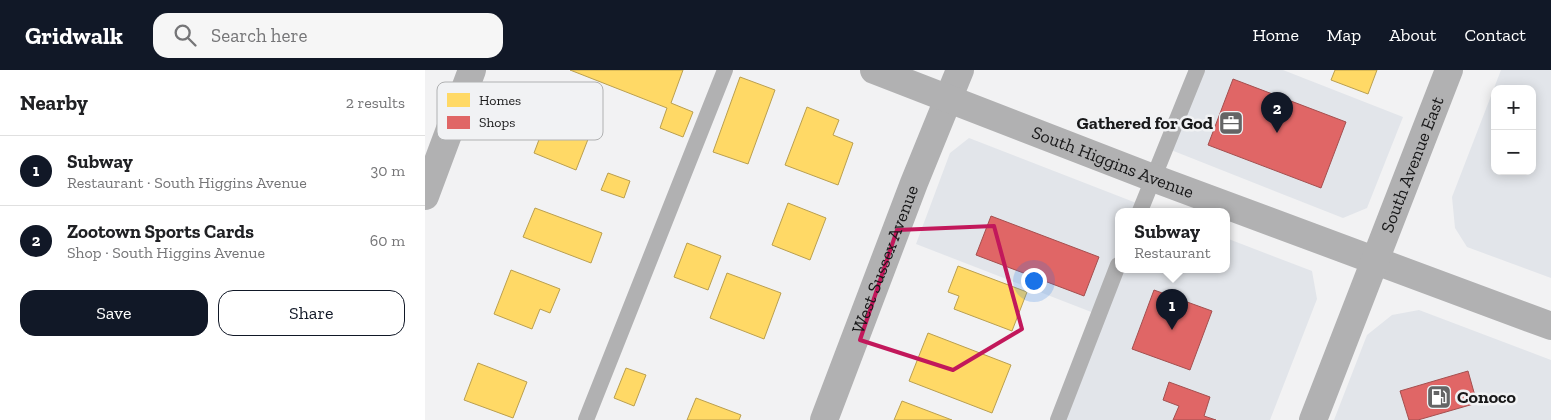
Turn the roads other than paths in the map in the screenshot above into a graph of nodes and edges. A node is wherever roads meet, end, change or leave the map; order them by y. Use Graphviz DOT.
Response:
graph roads {
  1 [pos="472,70"];
  2 [pos="725,70"];
  3 [pos="874,70"];
  4 [pos="960,70"];
  5 [pos="1197,70"];
  6 [pos="1449,70"];
  7 [pos="468,82"];
  8 [pos="949,99"];
  9 [pos="446,140"];
  10 [pos="1153,178"];
  11 [pos="425,196"];
  12 [pos="1141,208"];
  13 [pos="1376,260"];
  14 [pos="1115,273"];
  15 [pos="1551,326"];
  16 [pos="587,420"];
  17 [pos="824,420"];
  18 [pos="1058,420"];
  19 [pos="1313,420"];
  1 -- 7 [label="street"];
  2 -- 16 [label="lane"];
  3 -- 8 [label="street, South Higgins Avenue"];
  4 -- 8 [label="street, West Sussex Avenue"];
  5 -- 10 [label="lane"];
  6 -- 13 [label="street, South Avenue East"];
  8 -- 10 [label="street, South Higgins Avenue"];
  8 -- 17 [label="street, West Sussex Avenue"];
  9 -- 11 [label="street"];
  10 -- 12 [label="lane"];
  10 -- 13 [label="street, South Higgins Avenue"];
  13 -- 15 [label="street, South Higgins Avenue"];
  13 -- 19 [label="street, South Avenue East"];
  14 -- 18 [label="lane"];
}
